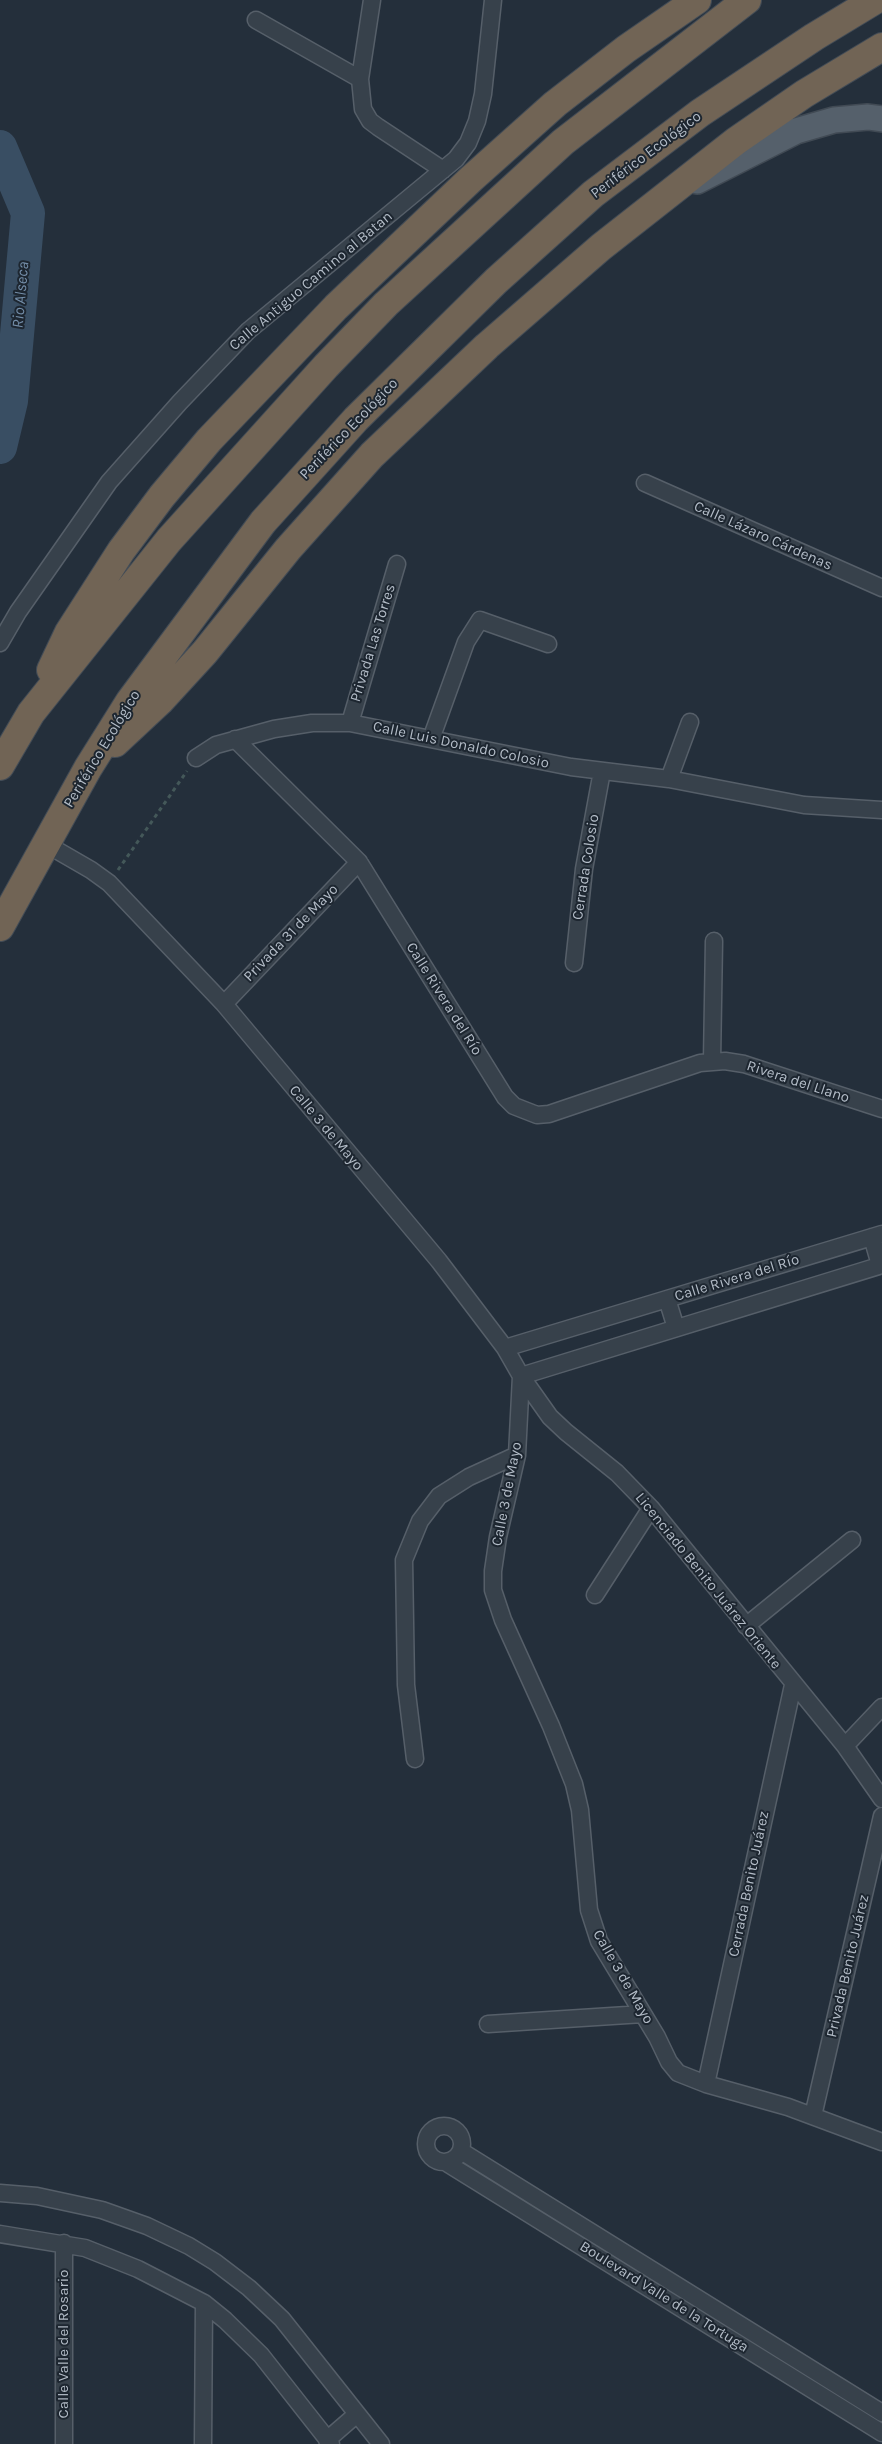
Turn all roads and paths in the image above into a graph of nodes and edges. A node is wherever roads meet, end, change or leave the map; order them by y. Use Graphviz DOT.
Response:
graph roads {
  1 [pos="372,0"];
  2 [pos="493,0"];
  3 [pos="697,0"];
  4 [pos="747,0"];
  5 [pos="875,0"];
  6 [pos="256,20"];
  7 [pos="882,47"];
  8 [pos="360,79"];
  9 [pos="882,119"];
  10 [pos="443,170"];
  11 [pos="668,196"];
  12 [pos="645,483"];
  13 [pos="397,564"];
  14 [pos="882,588"];
  15 [pos="0,643"];
  16 [pos="548,644"];
  17 [pos="31,713"];
  18 [pos="350,722"];
  19 [pos="690,722"];
  20 [pos="235,739"];
  21 [pos="431,739"];
  22 [pos="196,758"];
  23 [pos="0,766"];
  24 [pos="88,768"];
  25 [pos="602,770"];
  26 [pos="669,779"];
  27 [pos="882,810"];
  28 [pos="46,844"];
  29 [pos="358,862"];
  30 [pos="109,883"];
  31 [pos="0,927"];
  32 [pos="714,940"];
  33 [pos="574,963"];
  34 [pos="224,1004"];
  35 [pos="712,1062"];
  36 [pos="882,1107"];
  37 [pos="877,1235"];
  38 [pos="881,1265"];
  39 [pos="667,1299"];
  40 [pos="676,1328"];
  41 [pos="505,1348"];
  42 [pos="521,1376"];
  43 [pos="517,1455"];
  44 [pos="651,1508"];
  45 [pos="852,1540"];
  46 [pos="595,1596"];
  47 [pos="746,1626"];
  48 [pos="793,1685"];
  49 [pos="882,1707"];
  50 [pos="845,1746"];
  51 [pos="415,1759"];
  52 [pos="882,1798"];
  53 [pos="882,1816"];
  54 [pos="643,2014"];
  55 [pos="488,2024"];
  56 [pos="706,2084"];
  57 [pos="813,2116"];
  58 [pos="882,2142"];
  59 [pos="461,2151"];
  60 [pos="446,2162"];
  61 [pos="0,2193"];
  62 [pos="0,2234"];
  63 [pos="64,2243"];
  64 [pos="204,2303"];
  65 [pos="882,2413"];
  66 [pos="357,2414"];
  67 [pos="882,2432"];
  68 [pos="374,2442"];
  69 [pos="329,2443"];
  70 [pos="64,2444"];
  71 [pos="203,2444"];
  1 -- 8 [label="street"];
  2 -- 10 [label="street, Calle Antiguo Camino al Batan"];
  3 -- 17 [label="highway"];
  4 -- 17 [label="highway"];
  5 -- 24 [label="highway, Periférico Ecológico"];
  6 -- 8 [label="street"];
  7 -- 11 [label="highway"];
  8 -- 10 [label="street"];
  9 -- 11 [label="main road"];
  10 -- 15 [label="street, Calle Antiguo Camino al Batan"];
  11 -- 24 [label="highway"];
  12 -- 14 [label="street, Calle Lázaro Cárdenas"];
  13 -- 18 [label="street, Privada Las Torres"];
  16 -- 21 [label="street"];
  17 -- 23 [label="highway"];
  18 -- 20 [label="street, Calle Luis Donaldo Colosio"];
  18 -- 21 [label="street, Calle Luis Donaldo Colosio"];
  19 -- 26 [label="street"];
  20 -- 22 [label="street, Calle Luis Donaldo Colosio"];
  20 -- 29 [label="street, Calle Rivera del Río"];
  21 -- 25 [label="street, Calle Luis Donaldo Colosio"];
  22 -- 30 [label="path"];
  24 -- 28 [label="highway, Periférico Ecológico"];
  25 -- 26 [label="street, Calle Luis Donaldo Colosio"];
  25 -- 33 [label="street, Cerrada Colosio"];
  26 -- 27 [label="street, Calle Luis Donaldo Colosio"];
  28 -- 30 [label="street, Calle 3 de Mayo"];
  28 -- 31 [label="highway, Periférico Ecológico"];
  29 -- 34 [label="street, Privada 31 de Mayo"];
  29 -- 35 [label="street, Calle Rivera del Río"];
  30 -- 34 [label="street, Calle 3 de Mayo"];
  32 -- 35 [label="street"];
  34 -- 41 [label="street, Calle 3 de Mayo"];
  35 -- 36 [label="street, Rivera del Llano"];
  37 -- 38 [label="street"];
  37 -- 39 [label="street, Calle Rivera del Río"];
  38 -- 40 [label="street, Calle Rivera del Río"];
  39 -- 40 [label="street"];
  39 -- 41 [label="street, Calle Rivera del Río"];
  40 -- 42 [label="street, Calle Rivera del Río"];
  41 -- 42 [label="street, Calle 3 de Mayo"];
  42 -- 43 [label="street, Calle 3 de Mayo"];
  42 -- 44 [label="street, Licenciado Benito Juárez Oriente"];
  43 -- 51 [label="street"];
  43 -- 54 [label="street, Calle 3 de Mayo"];
  44 -- 46 [label="street"];
  44 -- 47 [label="street, Licenciado Benito Juárez Oriente"];
  45 -- 47 [label="street"];
  47 -- 48 [label="street, Licenciado Benito Juárez Oriente"];
  48 -- 50 [label="street, Licenciado Benito Juárez Oriente"];
  48 -- 56 [label="street, Cerrada Benito Juárez"];
  49 -- 50 [label="street"];
  50 -- 52 [label="street, Licenciado Benito Juárez Oriente"];
  53 -- 57 [label="street, Privada Benito Juárez"];
  54 -- 55 [label="street"];
  54 -- 56 [label="street, Calle 3 de Mayo"];
  56 -- 57 [label="street, Calle 3 de Mayo"];
  57 -- 58 [label="street, Calle 3 de Mayo"];
  59 -- 60 [label="street"];
  59 -- 60 [label="street"];
  59 -- 65 [label="street, Boulevard Valle de la Tortuga"];
  60 -- 67 [label="street, Boulevard Valle de la Tortuga"];
  61 -- 66 [label="street"];
  62 -- 63 [label="street"];
  63 -- 64 [label="street"];
  63 -- 70 [label="street, Calle Valle del Rosario"];
  64 -- 69 [label="street"];
  64 -- 71 [label="street"];
  66 -- 68 [label="street"];
  66 -- 69 [label="street"];
}
